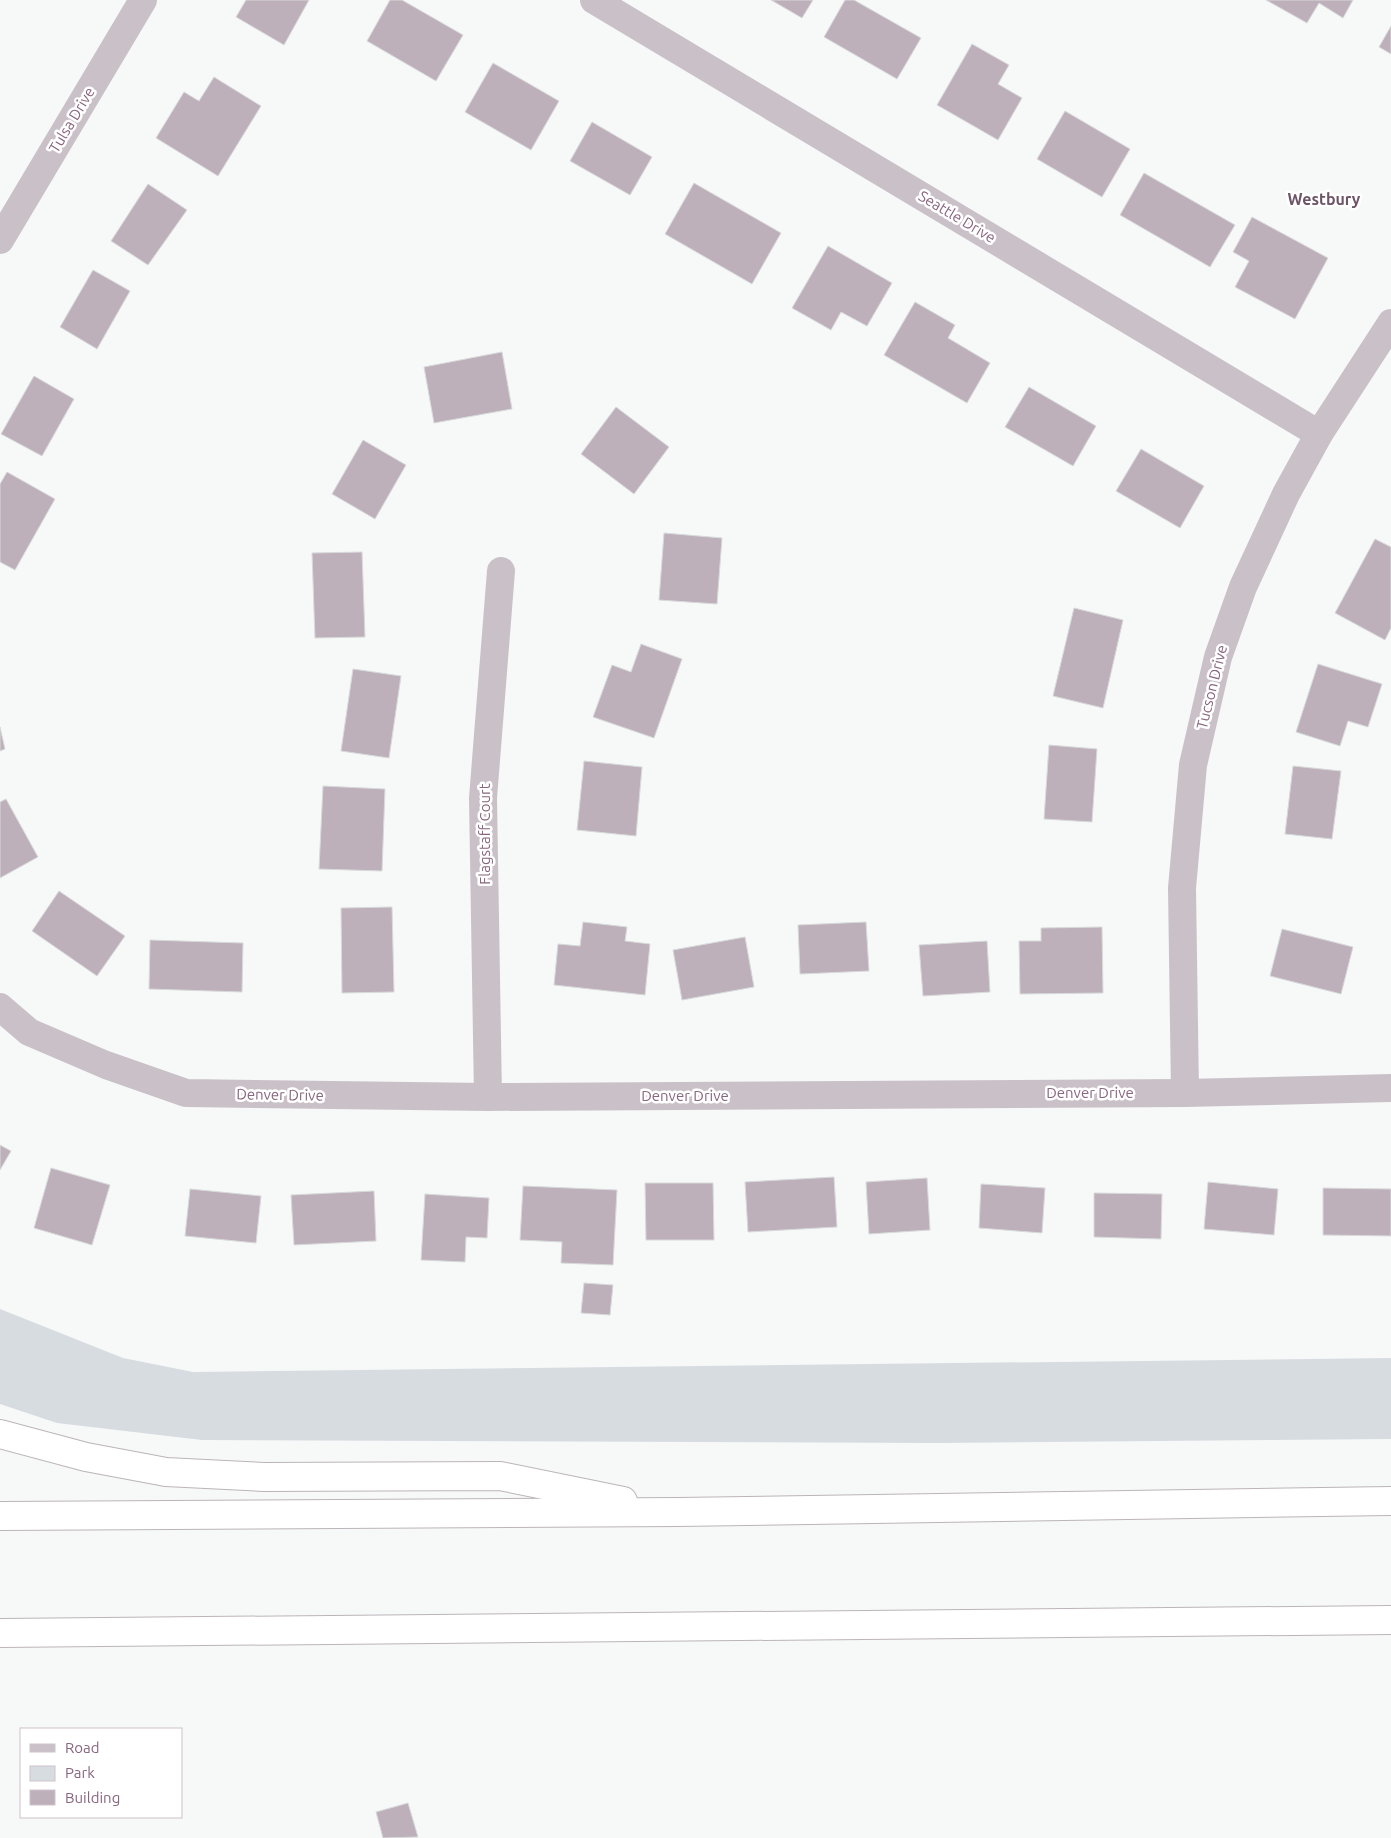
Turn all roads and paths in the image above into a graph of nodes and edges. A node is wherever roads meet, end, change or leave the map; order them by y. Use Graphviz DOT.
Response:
graph roads {
  1 [pos="143,0"];
  2 [pos="594,0"];
  3 [pos="0,240"];
  4 [pos="1391,323"];
  5 [pos="1319,434"];
  6 [pos="501,571"];
  7 [pos="0,1007"];
  8 [pos="1391,1088"];
  9 [pos="1185,1093"];
  10 [pos="488,1097"];
  11 [pos="0,1434"];
  12 [pos="1391,1501"];
  13 [pos="678,1512"];
  14 [pos="0,1516"];
  15 [pos="1391,1620"];
  16 [pos="0,1634"];
  1 -- 3 [label="street, Tulsa Drive"];
  2 -- 5 [label="street, Seattle Drive"];
  4 -- 5 [label="street, Tucson Drive"];
  5 -- 9 [label="street, Tucson Drive"];
  6 -- 10 [label="street, Flagstaff Court"];
  7 -- 10 [label="street, Denver Drive"];
  8 -- 9 [label="street, Denver Drive"];
  9 -- 10 [label="street, Denver Drive"];
  11 -- 13 [label="highway"];
  12 -- 13 [label="highway"];
  13 -- 14 [label="highway"];
  15 -- 16 [label="highway"];
}
